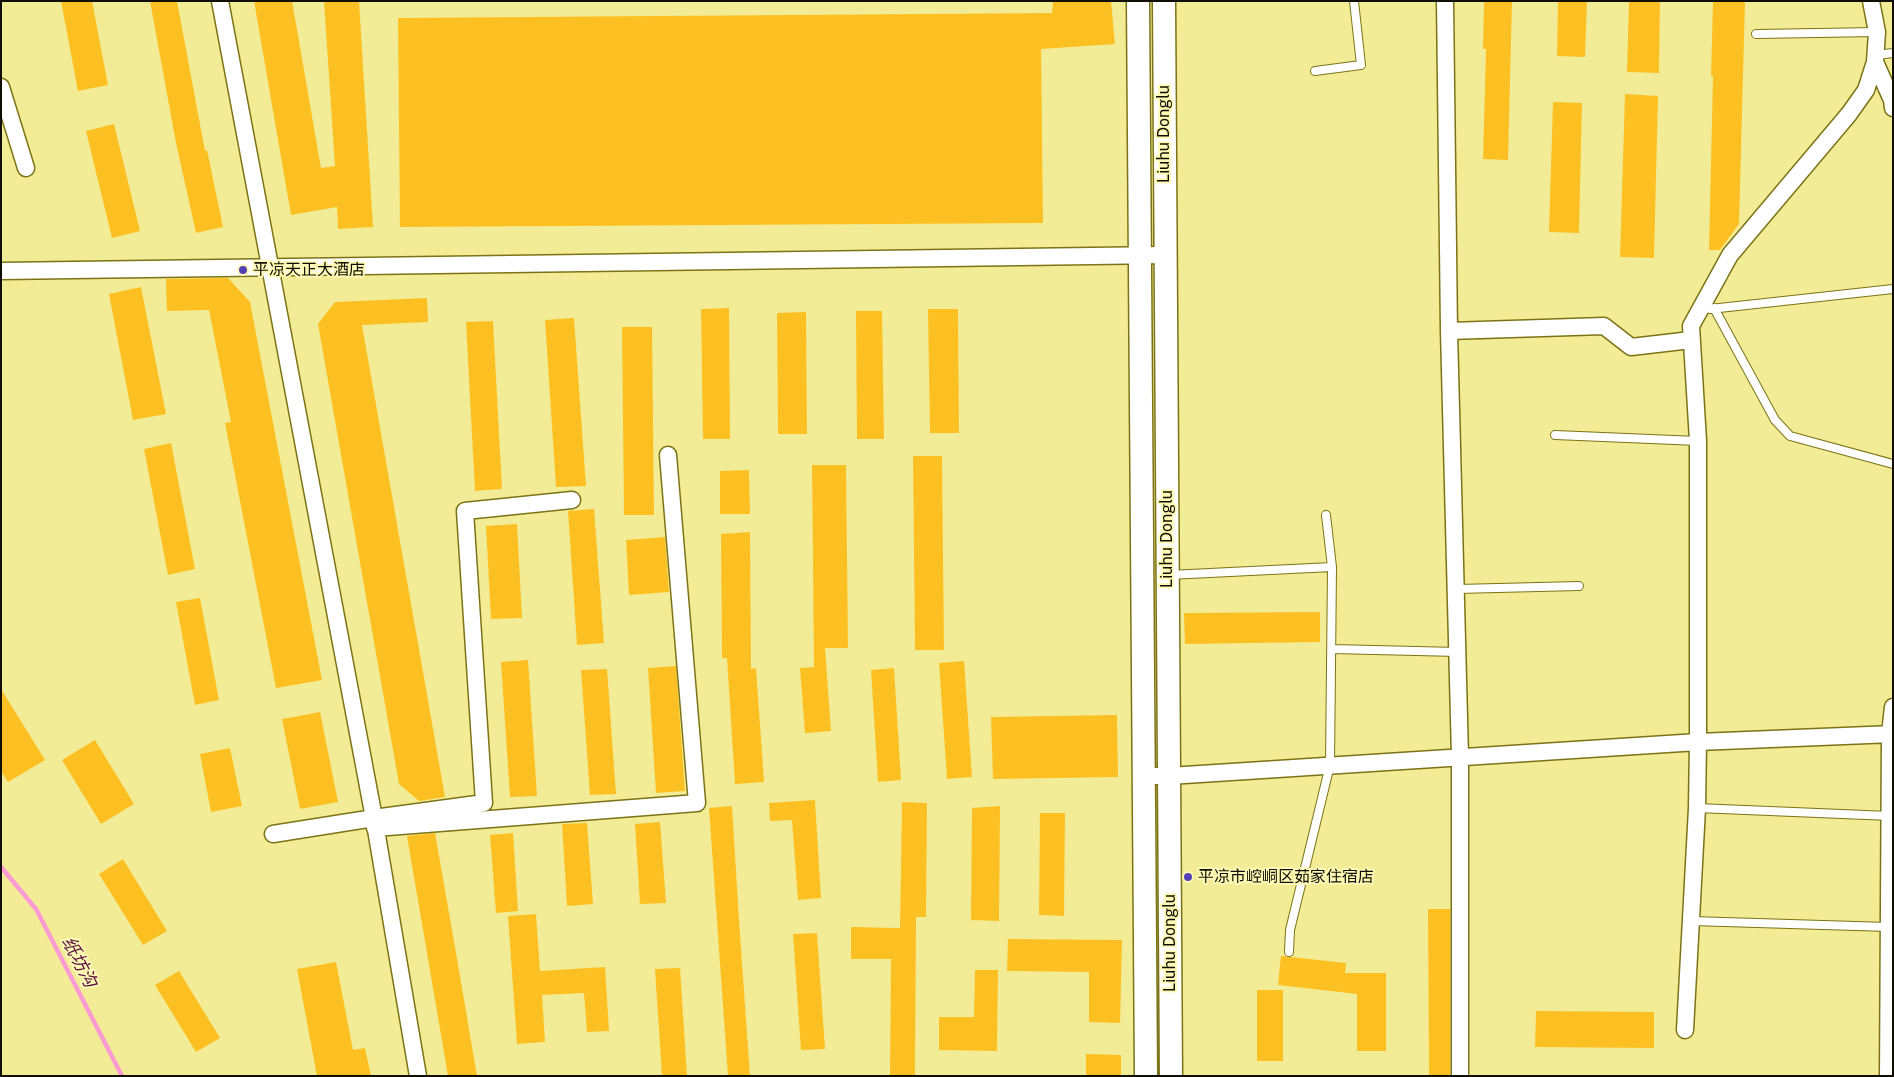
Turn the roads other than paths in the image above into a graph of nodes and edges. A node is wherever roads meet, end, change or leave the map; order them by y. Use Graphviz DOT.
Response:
graph roads {
  1 [pos="220,1"];
  2 [pos="1138,1"];
  3 [pos="1164,1"];
  4 [pos="1354,1"];
  5 [pos="1445,1"];
  6 [pos="1870,1"];
  7 [pos="1877,32"];
  8 [pos="1756,34"];
  9 [pos="1893,53"];
  10 [pos="1875,58"];
  11 [pos="1315,71"];
  12 [pos="1,87"];
  13 [pos="1893,108"];
  14 [pos="26,168"];
  15 [pos="1165,255"];
  16 [pos="1141,256"];
  17 [pos="269,267"];
  18 [pos="1,271"];
  19 [pos="1893,289"];
  20 [pos="1707,309"];
  21 [pos="1448,331"];
  22 [pos="1691,340"];
  23 [pos="1555,435"];
  24 [pos="1698,441"];
  25 [pos="668,455"];
  26 [pos="1893,464"];
  27 [pos="572,500"];
  28 [pos="1326,515"];
  29 [pos="1332,567"];
  30 [pos="1168,575"];
  31 [pos="1580,586"];
  32 [pos="1457,589"];
  33 [pos="1332,649"];
  34 [pos="1458,652"];
  35 [pos="1893,707"];
  36 [pos="1891,734"];
  37 [pos="1698,742"];
  38 [pos="1460,757"];
  39 [pos="1330,765"];
  40 [pos="1144,776"];
  41 [pos="1169,776"];
  42 [pos="1697,808"];
  43 [pos="1890,816"];
  44 [pos="375,823"];
  45 [pos="273,834"];
  46 [pos="1691,921"];
  47 [pos="1889,927"];
  48 [pos="1289,952"];
  49 [pos="1685,1030"];
  50 [pos="418,1076"];
  51 [pos="1146,1076"];
  52 [pos="1171,1076"];
  53 [pos="1460,1076"];
  54 [pos="1888,1076"];
  1 -- 17 [label="street"];
  2 -- 16 [label="main road, Liuhu Donglu"];
  3 -- 15 [label="main road, Liuhu Donglu"];
  4 -- 11 [label="lane"];
  5 -- 21 [label="street"];
  6 -- 7 [label="street"];
  7 -- 8 [label="lane"];
  7 -- 10 [label="street"];
  9 -- 10 [label="lane"];
  10 -- 13 [label="street"];
  10 -- 20 [label="street"];
  12 -- 14 [label="street"];
  15 -- 16 [label="street"];
  15 -- 30 [label="main road, Liuhu Donglu"];
  16 -- 17 [label="street"];
  16 -- 40 [label="main road, Liuhu Donglu"];
  17 -- 18 [label="street"];
  17 -- 44 [label="street"];
  19 -- 20 [label="lane"];
  20 -- 22 [label="street"];
  20 -- 26 [label="lane"];
  21 -- 22 [label="street"];
  21 -- 32 [label="street"];
  22 -- 24 [label="street"];
  23 -- 24 [label="lane"];
  24 -- 37 [label="street"];
  25 -- 44 [label="street"];
  27 -- 44 [label="street"];
  28 -- 29 [label="lane"];
  29 -- 30 [label="lane"];
  29 -- 33 [label="lane"];
  30 -- 41 [label="main road, Liuhu Donglu"];
  31 -- 32 [label="lane"];
  32 -- 34 [label="street"];
  33 -- 34 [label="lane"];
  33 -- 39 [label="lane"];
  34 -- 38 [label="street"];
  35 -- 36 [label="street"];
  36 -- 37 [label="street"];
  36 -- 43 [label="street"];
  37 -- 38 [label="street"];
  37 -- 42 [label="street"];
  38 -- 39 [label="street"];
  38 -- 53 [label="street"];
  39 -- 41 [label="street"];
  39 -- 48 [label="lane"];
  40 -- 41 [label="street"];
  40 -- 51 [label="main road, Liuhu Donglu"];
  41 -- 52 [label="main road, Liuhu Donglu"];
  42 -- 43 [label="lane"];
  42 -- 46 [label="street"];
  43 -- 47 [label="street"];
  44 -- 45 [label="street"];
  44 -- 50 [label="street"];
  46 -- 47 [label="lane"];
  46 -- 49 [label="street"];
  47 -- 54 [label="street"];
}
